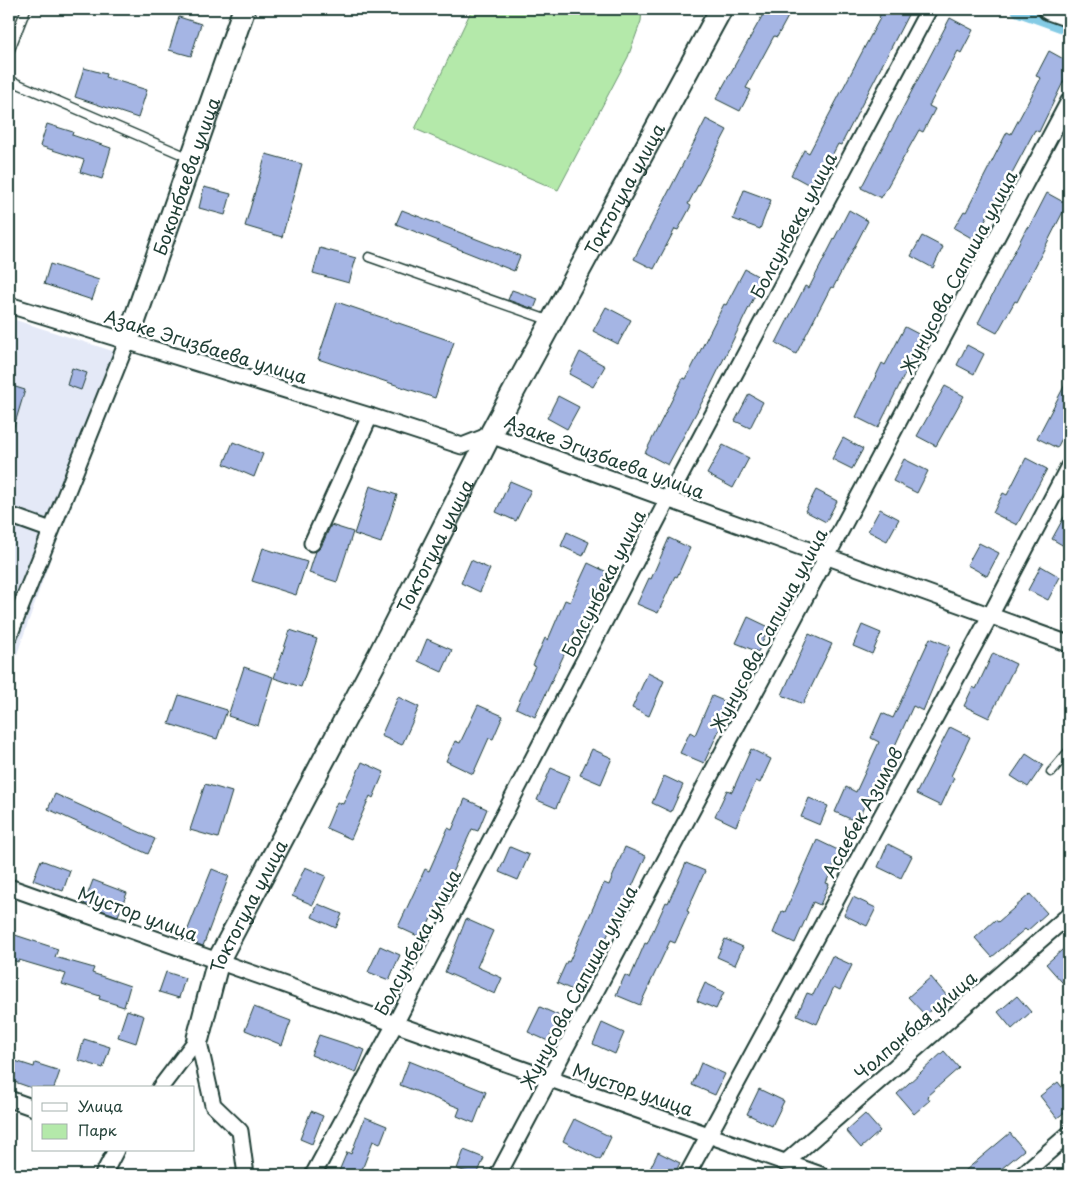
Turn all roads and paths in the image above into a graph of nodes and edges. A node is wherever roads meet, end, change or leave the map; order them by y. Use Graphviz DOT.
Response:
graph roads {
  1 [pos="26,9"];
  2 [pos="244,9"];
  3 [pos="721,9"];
  4 [pos="929,9"];
  5 [pos="1048,9"];
  6 [pos="1069,16"];
  7 [pos="9,52"];
  8 [pos="9,80"];
  9 [pos="1069,101"];
  10 [pos="192,159"];
  11 [pos="369,257"];
  12 [pos="9,305"];
  13 [pos="553,322"];
  14 [pos="127,342"];
  15 [pos="370,416"];
  16 [pos="490,434"];
  17 [pos="1069,466"];
  18 [pos="668,499"];
  19 [pos="9,515"];
  20 [pos="51,530"];
  21 [pos="312,543"];
  22 [pos="828,557"];
  23 [pos="990,616"];
  24 [pos="9,636"];
  25 [pos="1069,644"];
  26 [pos="1069,751"];
  27 [pos="1051,772"];
  28 [pos="9,887"];
  29 [pos="1069,915"];
  30 [pos="218,961"];
  31 [pos="395,1024"];
  32 [pos="198,1038"];
  33 [pos="550,1079"];
  34 [pos="162,1086"];
  35 [pos="9,1099"];
  36 [pos="32,1107"];
  37 [pos="1069,1134"];
  38 [pos="708,1135"];
  39 [pos="115,1152"];
  40 [pos="785,1163"];
  41 [pos="103,1175"];
  42 [pos="246,1175"];
  43 [pos="313,1175"];
  44 [pos="498,1175"];
  45 [pos="687,1175"];
  46 [pos="821,1175"];
  47 [pos="1022,1175"];
  1 -- 7 [label="lane"];
  2 -- 10 [label="street, Боконбаева улица"];
  3 -- 13 [label="street, Токтогула улица"];
  4 -- 18 [label="street, Болсунбека улица"];
  5 -- 6 [label="street"];
  8 -- 10 [label="lane"];
  9 -- 22 [label="street, Жунусова Сапиша улица"];
  10 -- 14 [label="street, Боконбаева улица"];
  11 -- 13 [label="lane"];
  12 -- 14 [label="street, Азаке Эгизбаева улица"];
  13 -- 16 [label="street, Токтогула улица"];
  14 -- 15 [label="street, Азаке Эгизбаева улица"];
  14 -- 20 [label="street"];
  15 -- 16 [label="street, Азаке Эгизбаева улица"];
  15 -- 21 [label="street"];
  16 -- 18 [label="street, Азаке Эгизбаева улица"];
  16 -- 30 [label="street, Токтогула улица"];
  17 -- 23 [label="street, Асаебек Азимов"];
  18 -- 22 [label="street, Азаке Эгизбаева улица"];
  18 -- 31 [label="street, Болсунбека улица"];
  19 -- 20 [label="street"];
  20 -- 24 [label="street"];
  22 -- 23 [label="street, Азаке Эгизбаева улица"];
  22 -- 33 [label="street, Жунусова Сапиша улица"];
  23 -- 25 [label="street, Азаке Эгизбаева улица"];
  23 -- 38 [label="street, Асаебек Азимов"];
  26 -- 27 [label="lane"];
  28 -- 30 [label="street, Мустор улица"];
  29 -- 40 [label="street, Чолпонбая улица"];
  30 -- 31 [label="street, Мустор улица"];
  30 -- 32 [label="street, Токтогула улица"];
  31 -- 33 [label="street, Мустор улица"];
  31 -- 43 [label="street, Болсунбека улица"];
  32 -- 34 [label="street, Токтогула улица"];
  32 -- 42 [label="street"];
  33 -- 38 [label="street, Мустор улица"];
  33 -- 44 [label="street, Жунусова Сапиша улица"];
  35 -- 36 [label="street"];
  37 -- 47 [label="street"];
  38 -- 40 [label="street, Мустор улица"];
  38 -- 45 [label="street, Асаебек Азимов"];
  39 -- 41 [label="street"];
  40 -- 46 [label="street, Мустор улица"];
}
